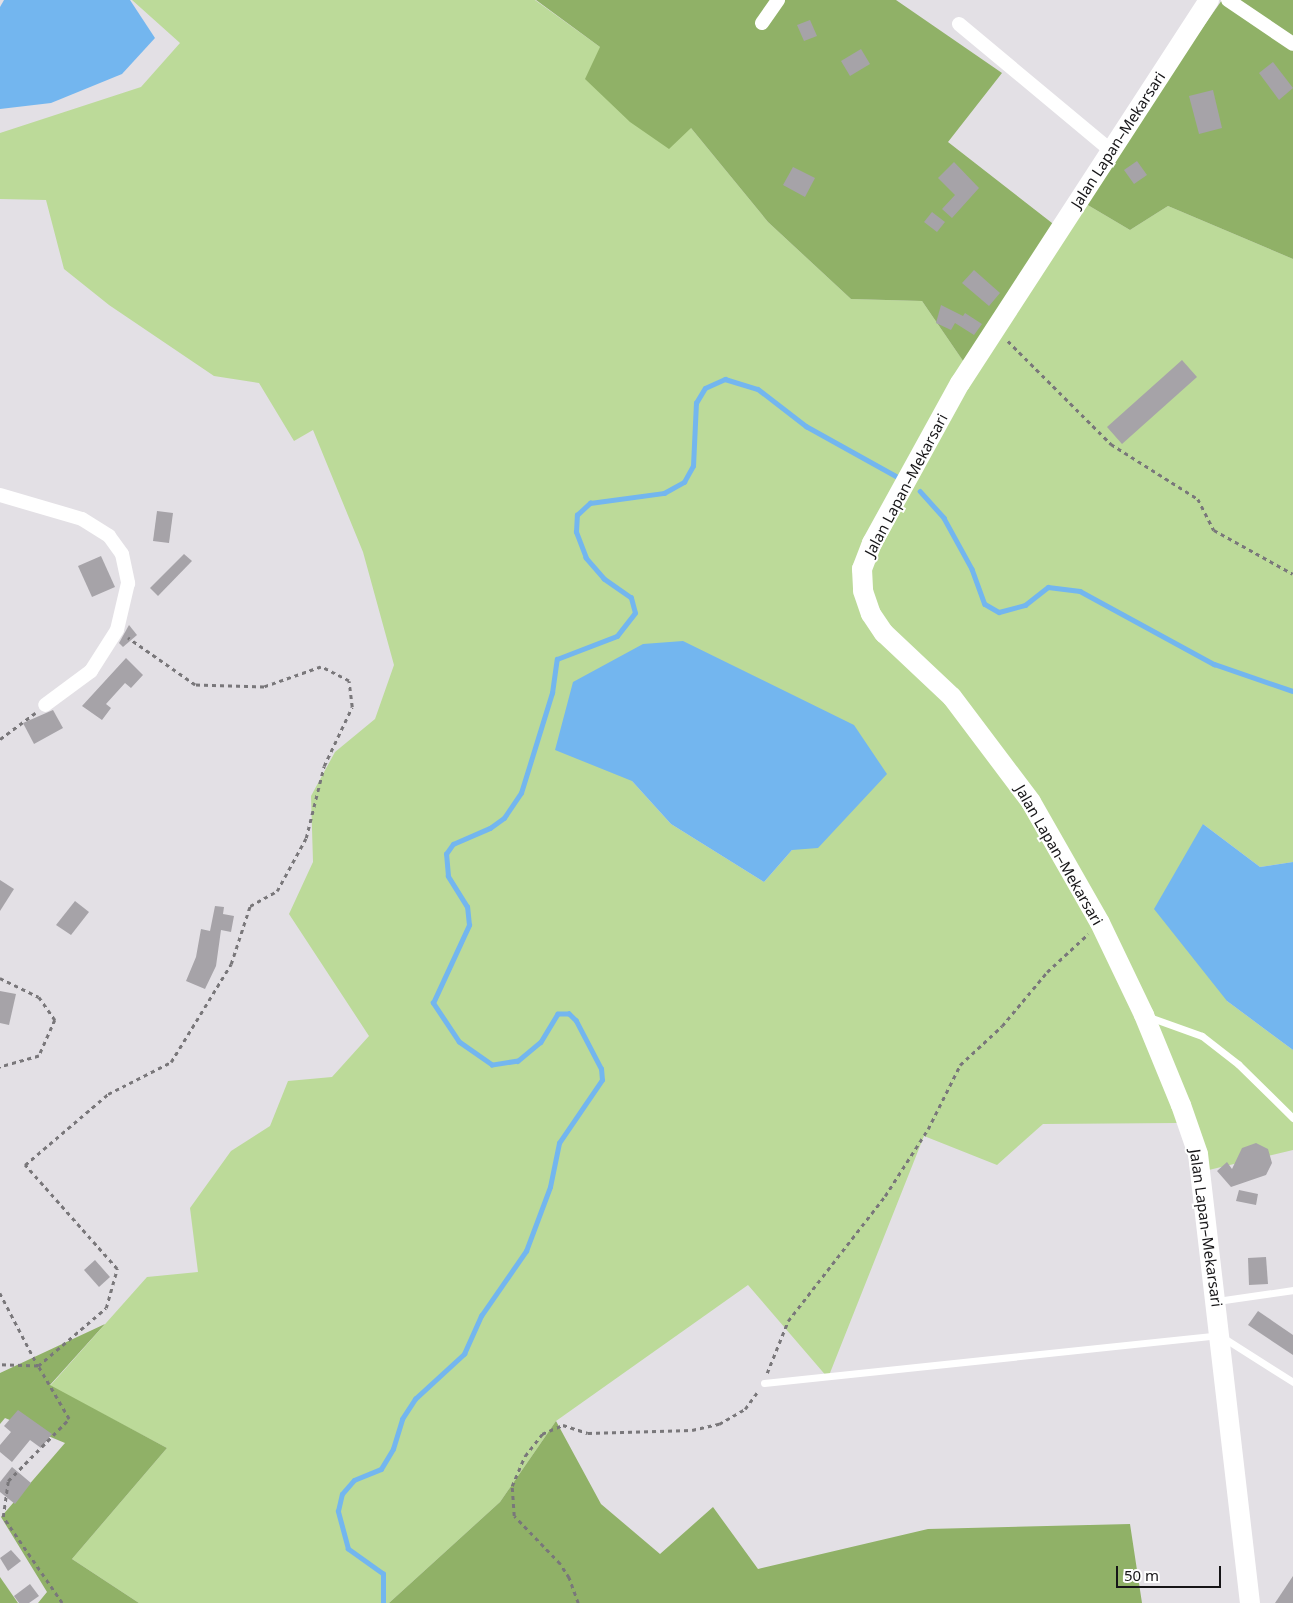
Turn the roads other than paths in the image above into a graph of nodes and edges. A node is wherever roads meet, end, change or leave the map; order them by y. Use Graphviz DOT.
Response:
graph roads {
  1 [pos="778,0"];
  2 [pos="1209,0"];
  3 [pos="1228,0"];
  4 [pos="762,23"];
  5 [pos="959,24"];
  6 [pos="1293,44"];
  7 [pos="1110,150"];
  8 [pos="0,495"];
  9 [pos="45,705"];
  10 [pos="1144,1015"];
  11 [pos="1293,1118"];
  12 [pos="1293,1290"];
  13 [pos="1216,1301"];
  14 [pos="1219,1336"];
  15 [pos="1293,1382"];
  16 [pos="764,1383"];
  17 [pos="1250,1603"];
  1 -- 4 [label="street"];
  2 -- 7 [label="street, Jalan Lapan–Mekarsari"];
  3 -- 6 [label="street"];
  5 -- 7 [label="street"];
  7 -- 10 [label="street, Jalan Lapan–Mekarsari"];
  8 -- 9 [label="street"];
  10 -- 11 [label="lane"];
  10 -- 13 [label="street, Jalan Lapan–Mekarsari"];
  12 -- 13 [label="lane"];
  13 -- 14 [label="street, Jalan Lapan–Mekarsari"];
  14 -- 15 [label="lane"];
  14 -- 16 [label="lane"];
  14 -- 17 [label="street, Jalan Lapan–Mekarsari"];
}
